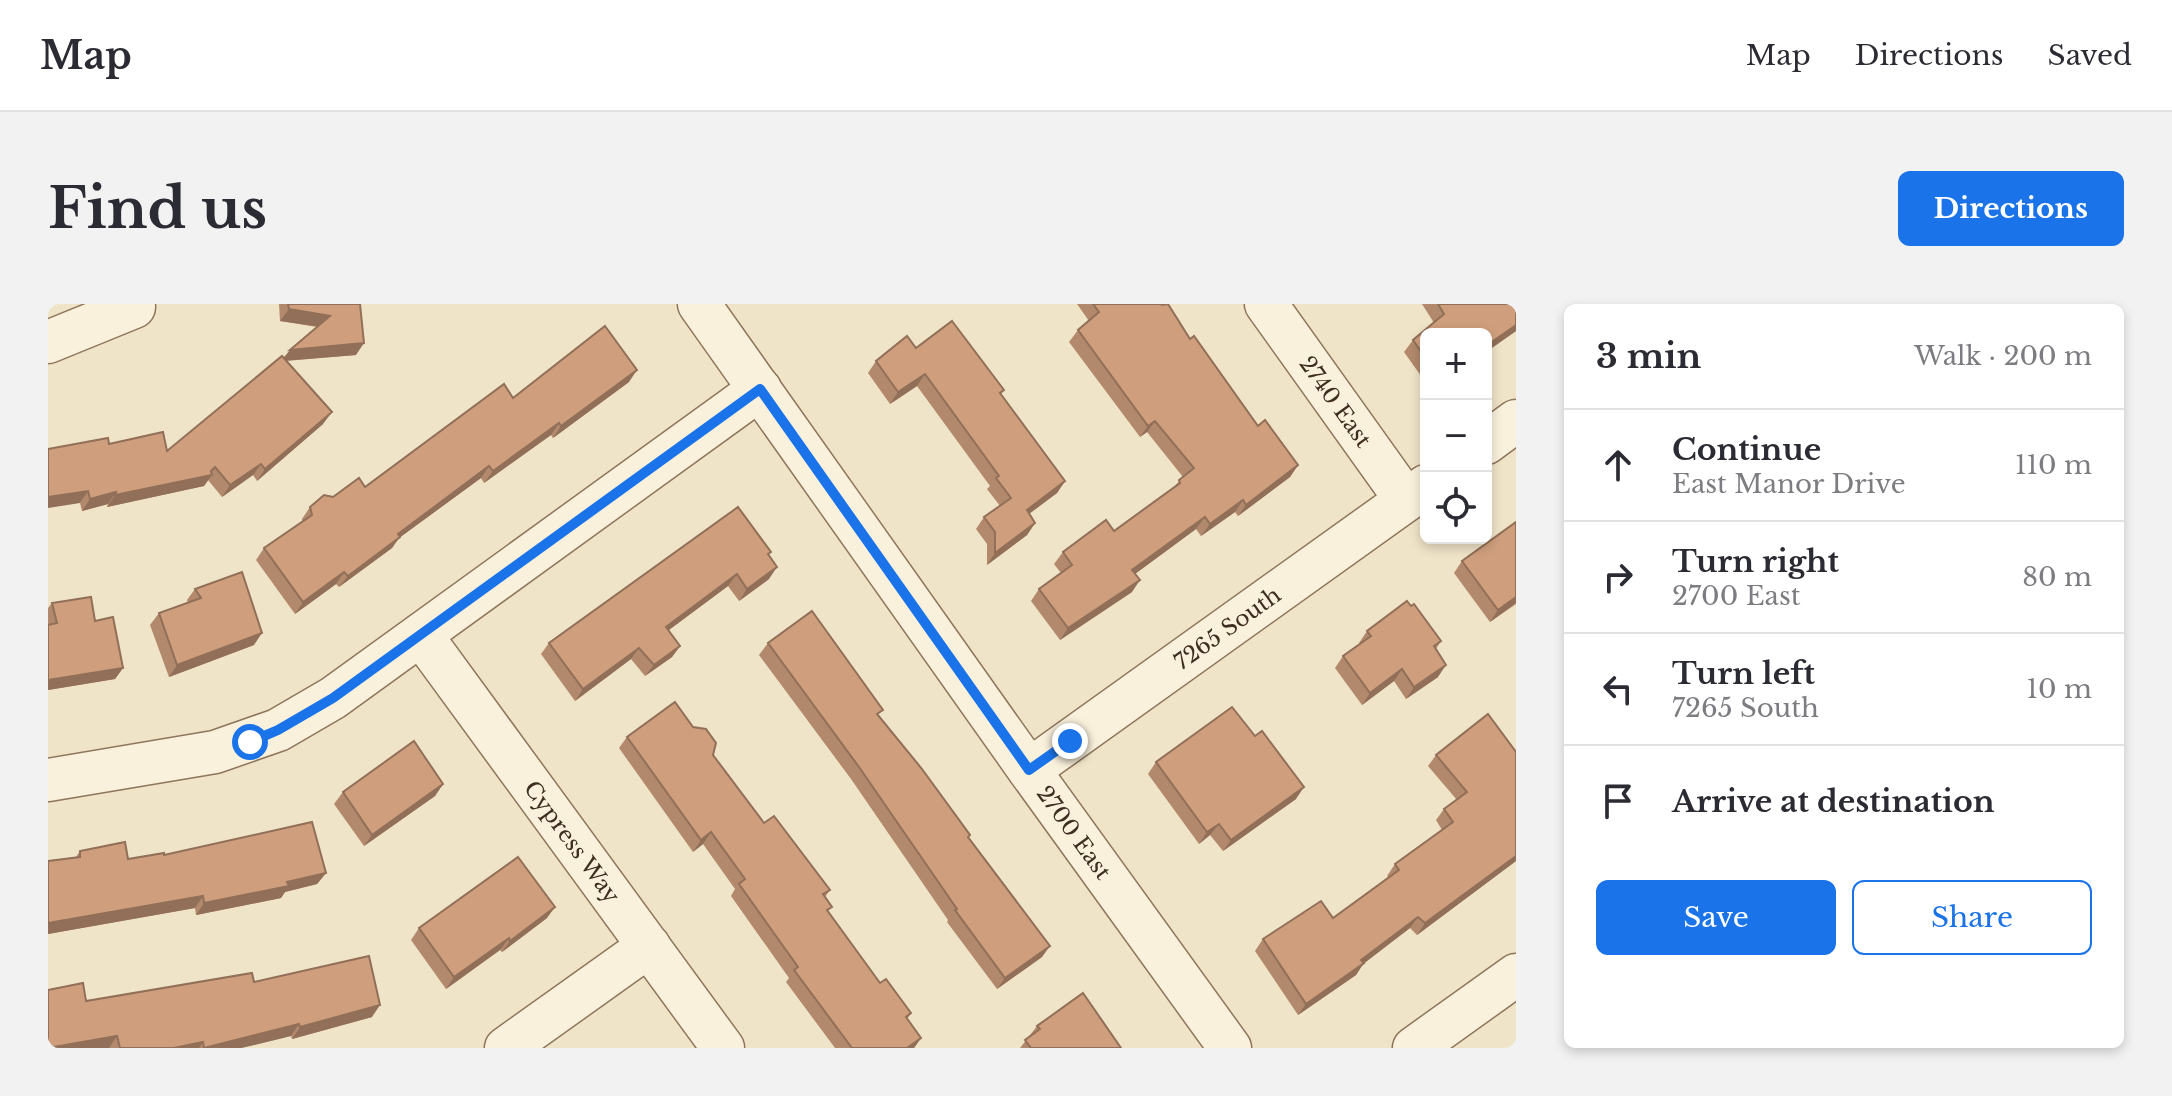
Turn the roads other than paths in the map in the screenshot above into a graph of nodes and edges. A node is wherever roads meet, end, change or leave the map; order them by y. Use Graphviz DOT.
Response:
graph roads {
  1 [pos="699,304"];
  2 [pos="1266,304"];
  3 [pos="134,307"];
  4 [pos="48,342"];
  5 [pos="760,389"];
  6 [pos="1516,421"];
  7 [pos="1492,439"];
  8 [pos="1416,493"];
  9 [pos="421,635"];
  10 [pos="1029,770"];
  11 [pos="48,780"];
  12 [pos="649,946"];
  13 [pos="1516,975"];
  14 [pos="506,1048"];
  15 [pos="723,1048"];
  16 [pos="1230,1048"];
  17 [pos="1414,1048"];
  1 -- 5 [label="street, 2700 East"];
  2 -- 8 [label="street, 2740 East"];
  3 -- 4 [label="street"];
  5 -- 9 [label="street"];
  5 -- 10 [label="street, 2700 East"];
  6 -- 7 [label="street"];
  8 -- 10 [label="street, 7265 South"];
  9 -- 11 [label="street"];
  9 -- 12 [label="street, Cypress Way"];
  10 -- 16 [label="street, 2700 East"];
  12 -- 14 [label="street"];
  12 -- 15 [label="street, Cypress Way"];
  13 -- 17 [label="street"];
}
